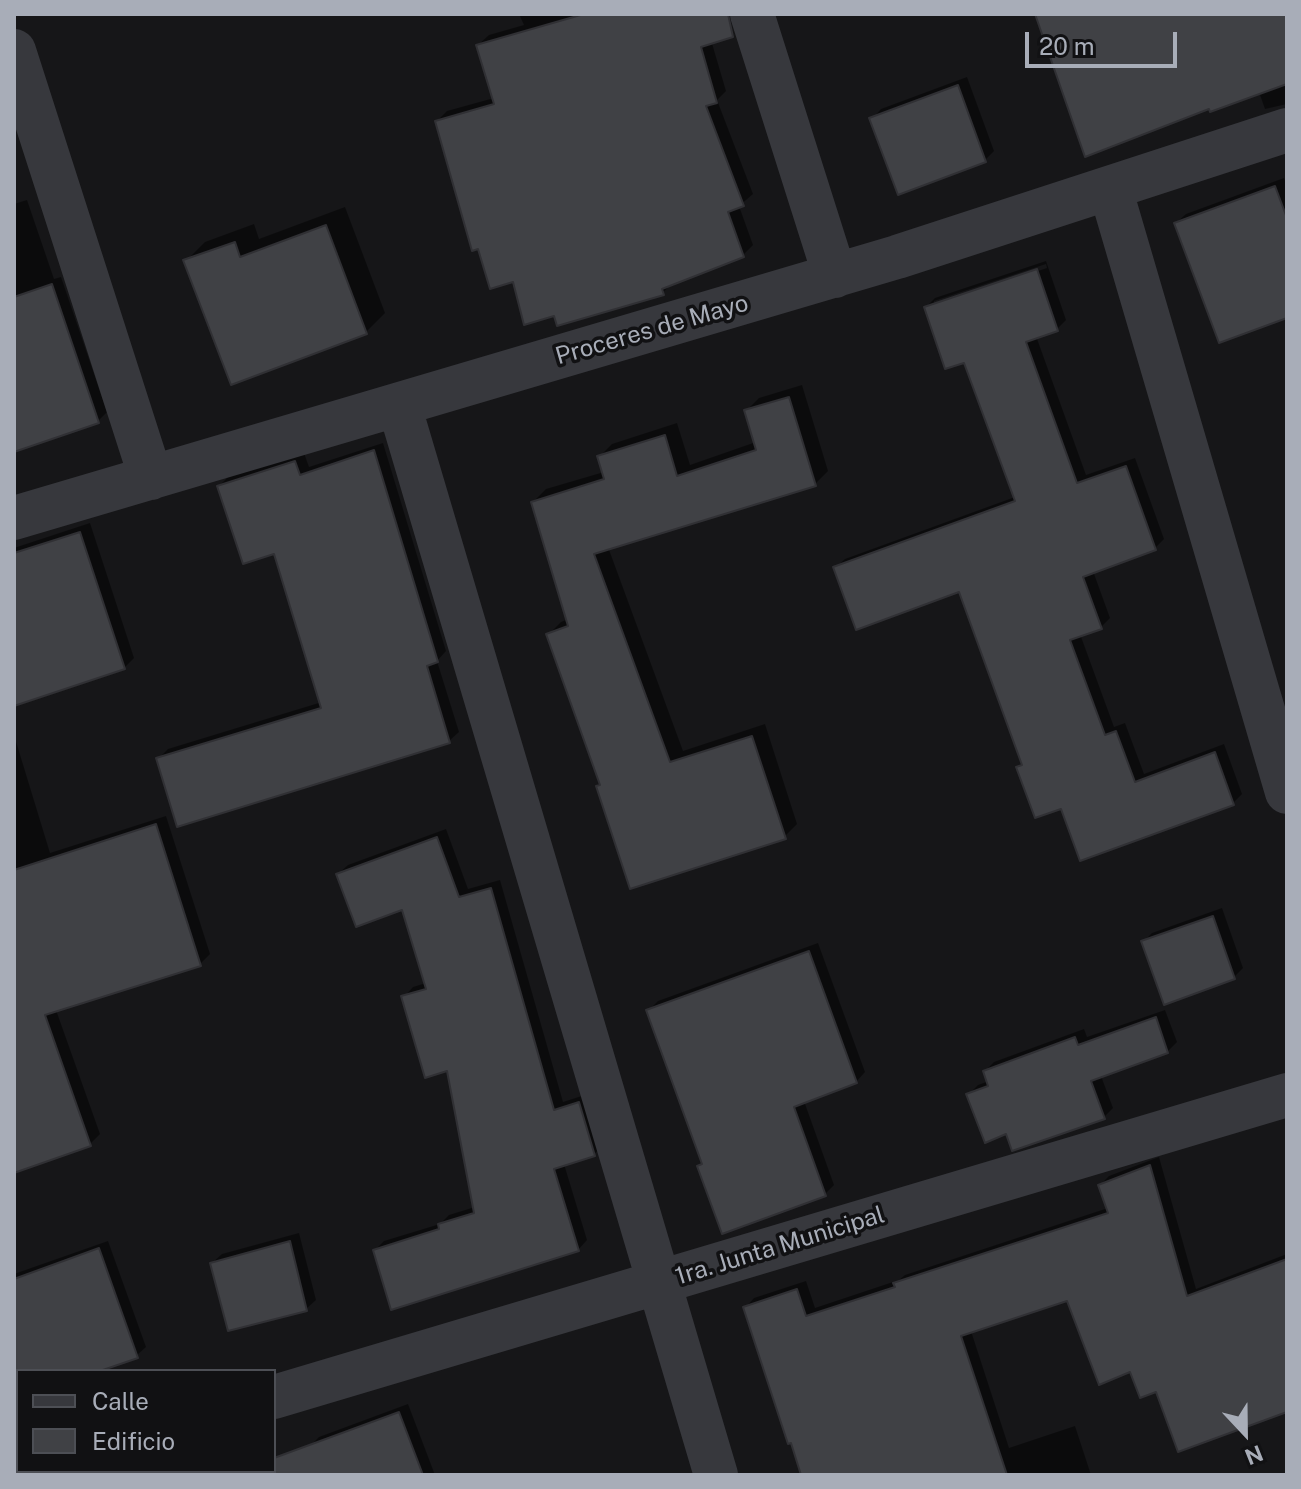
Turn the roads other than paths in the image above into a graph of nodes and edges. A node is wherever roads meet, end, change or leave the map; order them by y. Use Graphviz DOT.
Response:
graph roads {
  1 [pos="752,14"];
  2 [pos="14,51"];
  3 [pos="1287,130"];
  4 [pos="1110,188"];
  5 [pos="835,276"];
  6 [pos="399,405"];
  7 [pos="151,478"];
  8 [pos="14,518"];
  9 [pos="1287,792"];
  10 [pos="1287,1095"];
  11 [pos="658,1282"];
  12 [pos="276,1396"];
  13 [pos="716,1475"];
  1 -- 5 [label="street"];
  2 -- 7 [label="street"];
  3 -- 4 [label="street, Proceres de Mayo"];
  4 -- 5 [label="street, Proceres de Mayo"];
  4 -- 9 [label="street"];
  5 -- 6 [label="street, Proceres de Mayo"];
  6 -- 7 [label="street, Proceres de Mayo"];
  6 -- 11 [label="street"];
  7 -- 8 [label="street, Proceres de Mayo"];
  10 -- 11 [label="street, 1ra. Junta Municipal"];
  11 -- 12 [label="street, 1ra. Junta Municipal"];
  11 -- 13 [label="street"];
}
